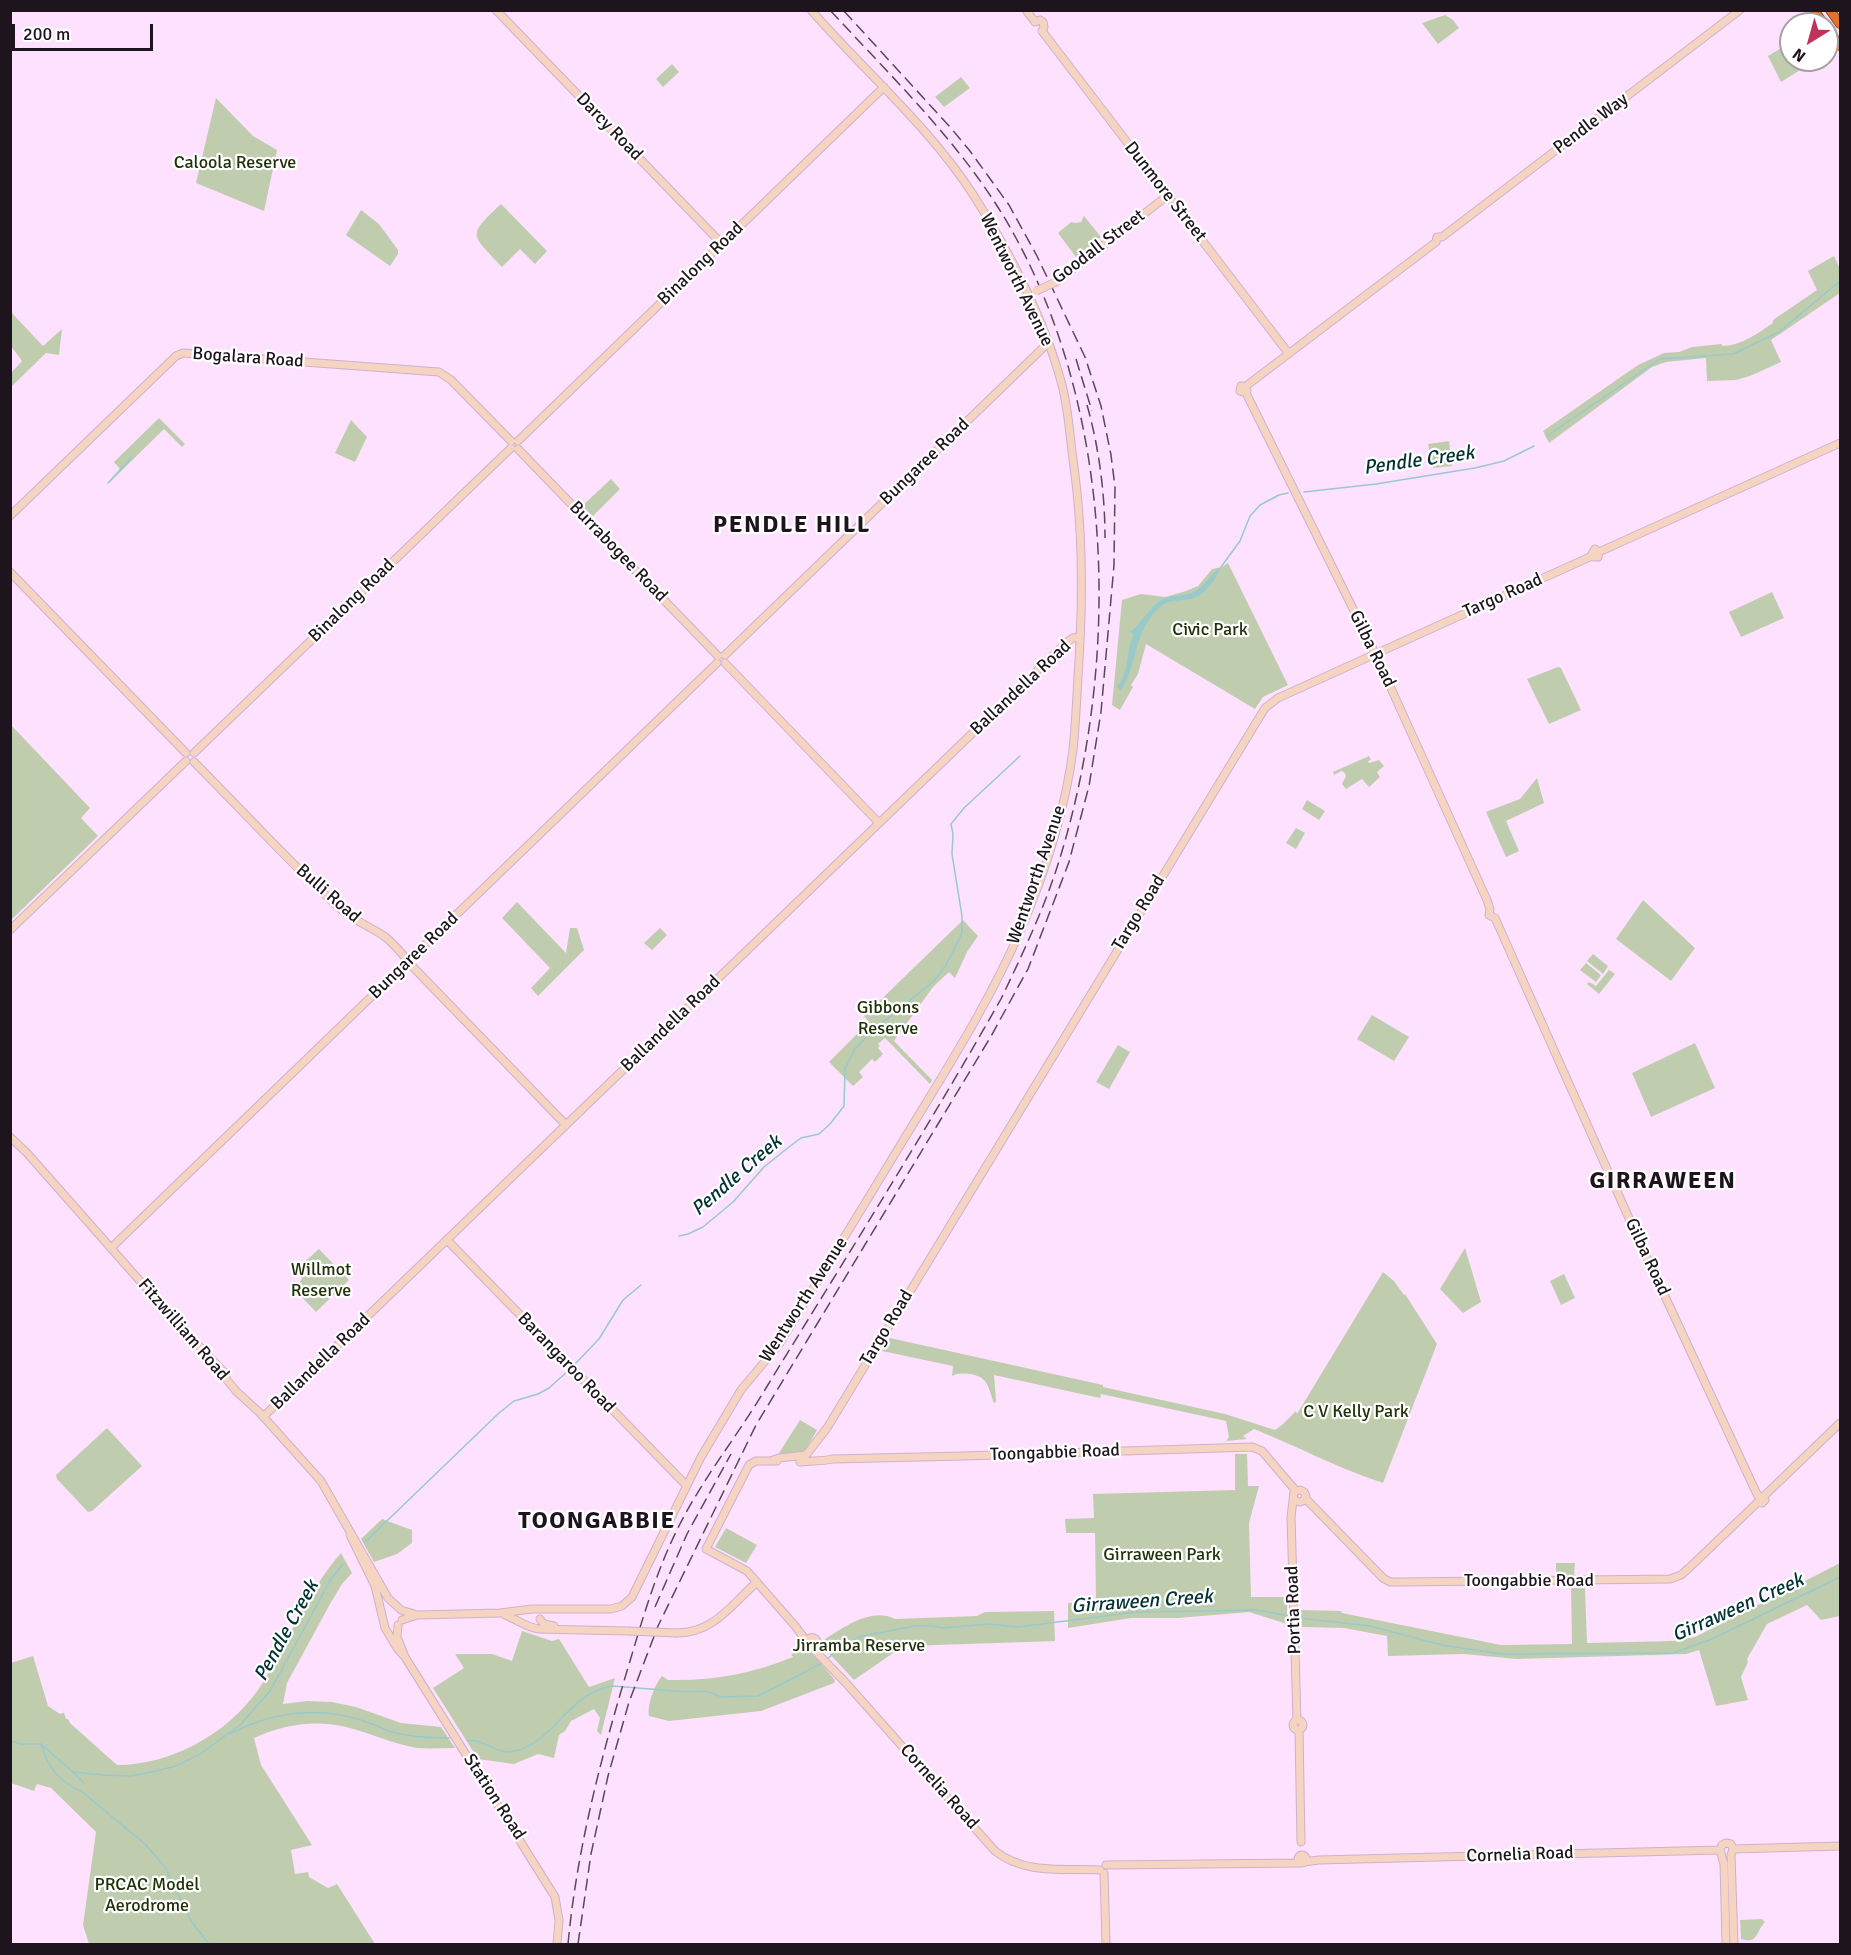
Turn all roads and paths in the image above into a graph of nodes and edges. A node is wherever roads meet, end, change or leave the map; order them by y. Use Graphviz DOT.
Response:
graph roads {
  1 [pos="496,10"];
  2 [pos="811,10"];
  3 [pos="1026,10"];
  4 [pos="1740,10"];
  5 [pos="1830,10"];
  6 [pos="1840,24"];
  7 [pos="884,87"];
  8 [pos="1167,196"];
  9 [pos="722,244"];
  10 [pos="1028,295"];
  11 [pos="1048,343"];
  12 [pos="1289,354"];
  13 [pos="442,373"];
  14 [pos="1246,389"];
  15 [pos="1840,443"];
  16 [pos="514,445"];
  17 [pos="10,516"];
  18 [pos="10,572"];
  19 [pos="1080,637"];
  20 [pos="1375,653"];
  21 [pos="721,659"];
  22 [pos="190,757"];
  23 [pos="879,823"];
  24 [pos="10,930"];
  25 [pos="408,961"];
  26 [pos="566,1125"];
  27 [pos="10,1137"];
  28 [pos="447,1240"];
  29 [pos="111,1248"];
  30 [pos="264,1416"];
  31 [pos="1840,1423"];
  32 [pos="810,1456"];
  33 [pos="686,1485"];
  34 [pos="1296,1491"];
  35 [pos="1305,1498"];
  36 [pos="1760,1498"];
  37 [pos="1294,1500"];
  38 [pos="348,1528"];
  39 [pos="757,1582"];
  40 [pos="398,1608"];
  41 [pos="525,1612"];
  42 [pos="500,1613"];
  43 [pos="381,1615"];
  44 [pos="417,1615"];
  45 [pos="538,1615"];
  46 [pos="523,1621"];
  47 [pos="384,1623"];
  48 [pos="400,1623"];
  49 [pos="530,1627"];
  50 [pos="565,1629"];
  51 [pos="405,1657"];
  52 [pos="1301,1842"];
  53 [pos="1840,1846"];
  54 [pos="1727,1852"];
  55 [pos="1104,1869"];
  56 [pos="557,1944"];
  57 [pos="1106,1944"];
  58 [pos="1726,1944"];
  59 [pos="1734,1944"];
  1 -- 9 [label="street, Darcy Road"];
  2 -- 7 [label="street, Wentworth Avenue"];
  3 -- 8 [label="street, Dunmore Street"];
  4 -- 12 [label="street, Pendle Way"];
  5 -- 6 [label="highway"];
  7 -- 9 [label="street, Binalong Road"];
  7 -- 10 [label="street, Wentworth Avenue"];
  8 -- 10 [label="street, Goodall Street, bridge"];
  8 -- 12 [label="street, Dunmore Street"];
  9 -- 16 [label="street, Binalong Road"];
  10 -- 11 [label="street, Wentworth Avenue"];
  11 -- 19 [label="street, Wentworth Avenue"];
  11 -- 21 [label="street, Bungaree Road"];
  12 -- 14 [label="street, Pendle Way"];
  13 -- 16 [label="street, Burrabogee Road"];
  13 -- 17 [label="street, Bogalara Road"];
  14 -- 20 [label="street, Gilba Road"];
  15 -- 20 [label="street, Targo Road"];
  16 -- 21 [label="street, Burrabogee Road"];
  16 -- 22 [label="street, Binalong Road"];
  18 -- 22 [label="street, Bulli Road"];
  19 -- 23 [label="street, Ballandella Road"];
  19 -- 33 [label="street, Wentworth Avenue"];
  20 -- 32 [label="street, Targo Road"];
  20 -- 36 [label="street, Gilba Road"];
  21 -- 23 [label="street, Burrabogee Road"];
  21 -- 25 [label="street, Bungaree Road"];
  22 -- 24 [label="street, Binalong Road"];
  22 -- 25 [label="street, Bulli Road"];
  23 -- 26 [label="street, Ballandella Road"];
  25 -- 26 [label="street, Bulli Road"];
  25 -- 29 [label="street, Bungaree Road"];
  26 -- 28 [label="street, Ballandella Road"];
  27 -- 29 [label="street, Fitzwilliam Road"];
  28 -- 30 [label="street, Ballandella Road"];
  28 -- 33 [label="street, Barangaroo Road"];
  29 -- 30 [label="street, Fitzwilliam Road"];
  30 -- 38 [label="street, Fitzwilliam Road"];
  31 -- 36 [label="street, Toongabbie Road"];
  32 -- 34 [label="street, Toongabbie Road"];
  32 -- 39 [label="street, Toongabbie Road"];
  33 -- 45 [label="street, Wentworth Avenue"];
  34 -- 35 [label="street"];
  34 -- 37 [label="street"];
  35 -- 36 [label="street, Toongabbie Road"];
  35 -- 37 [label="street"];
  37 -- 52 [label="street, Portia Road"];
  38 -- 40 [label="street, Fitzwilliam Road"];
  38 -- 43 [label="street, Fitzwilliam Road"];
  39 -- 50 [label="street, bridge"];
  39 -- 55 [label="street, Cornelia Road"];
  40 -- 43 [label="street"];
  40 -- 44 [label="street"];
  40 -- 48 [label="street"];
  41 -- 42 [label="street"];
  41 -- 45 [label="street, Wentworth Avenue"];
  41 -- 46 [label="street"];
  42 -- 44 [label="street"];
  42 -- 46 [label="street"];
  43 -- 47 [label="street"];
  44 -- 48 [label="street"];
  45 -- 49 [label="street"];
  45 -- 50 [label="street"];
  46 -- 49 [label="street"];
  47 -- 48 [label="street"];
  47 -- 51 [label="street, Station Road"];
  48 -- 51 [label="street, Station Road"];
  49 -- 50 [label="street"];
  51 -- 56 [label="street, Station Road"];
  53 -- 54 [label="street, Cornelia Road"];
  54 -- 55 [label="street, Cornelia Road"];
  54 -- 58 [label="street"];
  54 -- 59 [label="street"];
  55 -- 57 [label="street"];
}
